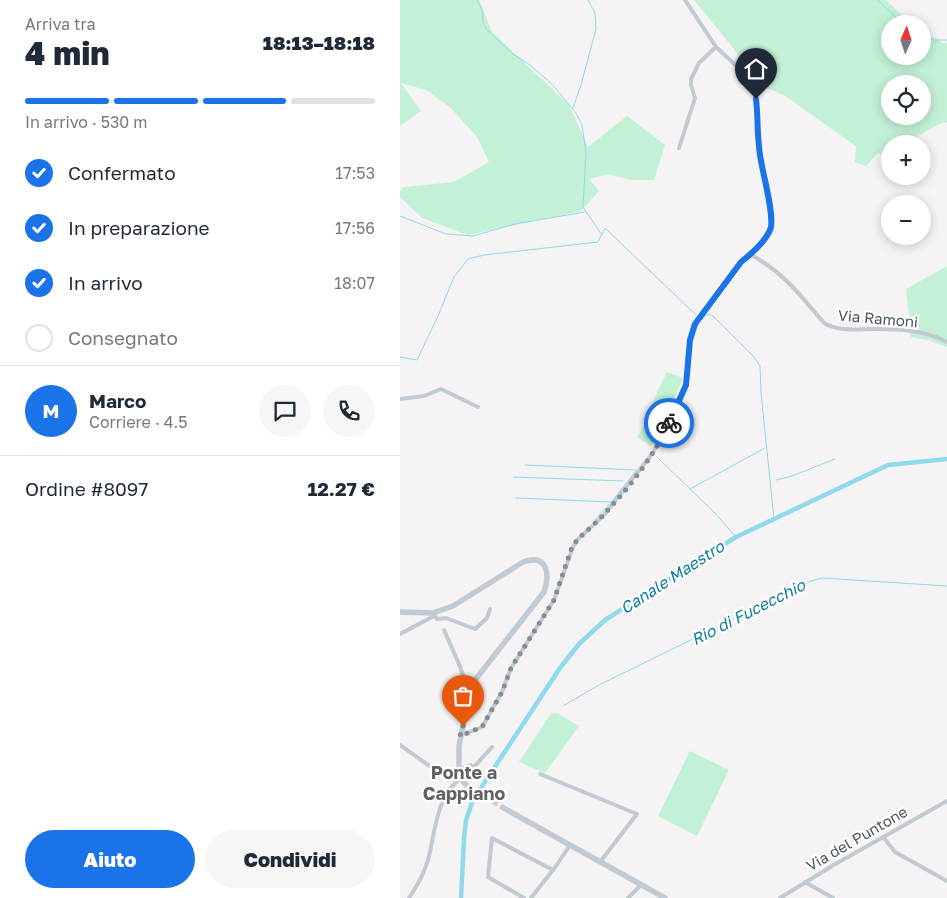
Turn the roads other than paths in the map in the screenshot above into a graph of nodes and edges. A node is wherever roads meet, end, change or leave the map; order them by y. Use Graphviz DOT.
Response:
graph roads {
  1 [pos="685,0"];
  2 [pos="716,47"];
  3 [pos="680,148"];
  4 [pos="749,256"];
  5 [pos="947,342"];
  6 [pos="400,399"];
  7 [pos="478,407"];
  8 [pos="490,609"];
  9 [pos="400,612"];
  10 [pos="435,616"];
  11 [pos="444,630"];
  12 [pos="400,634"];
  13 [pos="468,689"];
  14 [pos="460,736"];
  15 [pos="400,745"];
  16 [pos="492,747"];
  17 [pos="459,770"];
  18 [pos="540,774"];
  19 [pos="458,781"];
  20 [pos="486,797"];
  21 [pos="947,802"];
  22 [pos="507,810"];
  23 [pos="884,838"];
  24 [pos="570,845"];
  25 [pos="600,862"];
  26 [pos="553,870"];
  27 [pos="947,881"];
  28 [pos="805,882"];
  29 [pos="642,885"];
  30 [pos="409,898"];
  31 [pos="524,898"];
  32 [pos="531,898"];
  33 [pos="628,898"];
  34 [pos="665,898"];
  35 [pos="780,898"];
  36 [pos="833,898"];
  1 -- 2 [label="street"];
  2 -- 3 [label="street"];
  2 -- 4 [label="street"];
  4 -- 5 [label="street, Via Ramoni"];
  4 -- 14 [label="street"];
  6 -- 7 [label="street"];
  8 -- 10 [label="street"];
  9 -- 10 [label="street"];
  10 -- 12 [label="street"];
  10 -- 13 [label="street"];
  11 -- 13 [label="street"];
  13 -- 14 [label="street"];
  14 -- 17 [label="street"];
  15 -- 19 [label="street"];
  16 -- 17 [label="street"];
  17 -- 19 [label="street"];
  18 -- 25 [label="street"];
  19 -- 20 [label="street"];
  19 -- 30 [label="street"];
  21 -- 23 [label="street, Via del Puntone"];
  22 -- 24 [label="street"];
  23 -- 27 [label="street"];
  23 -- 28 [label="street, Via del Puntone"];
  24 -- 25 [label="street"];
  24 -- 26 [label="street"];
  25 -- 29 [label="street"];
  26 -- 31 [label="street"];
  26 -- 32 [label="street"];
  28 -- 35 [label="street, Via del Puntone"];
  28 -- 36 [label="street"];
  29 -- 33 [label="street"];
  29 -- 34 [label="street"];
}
